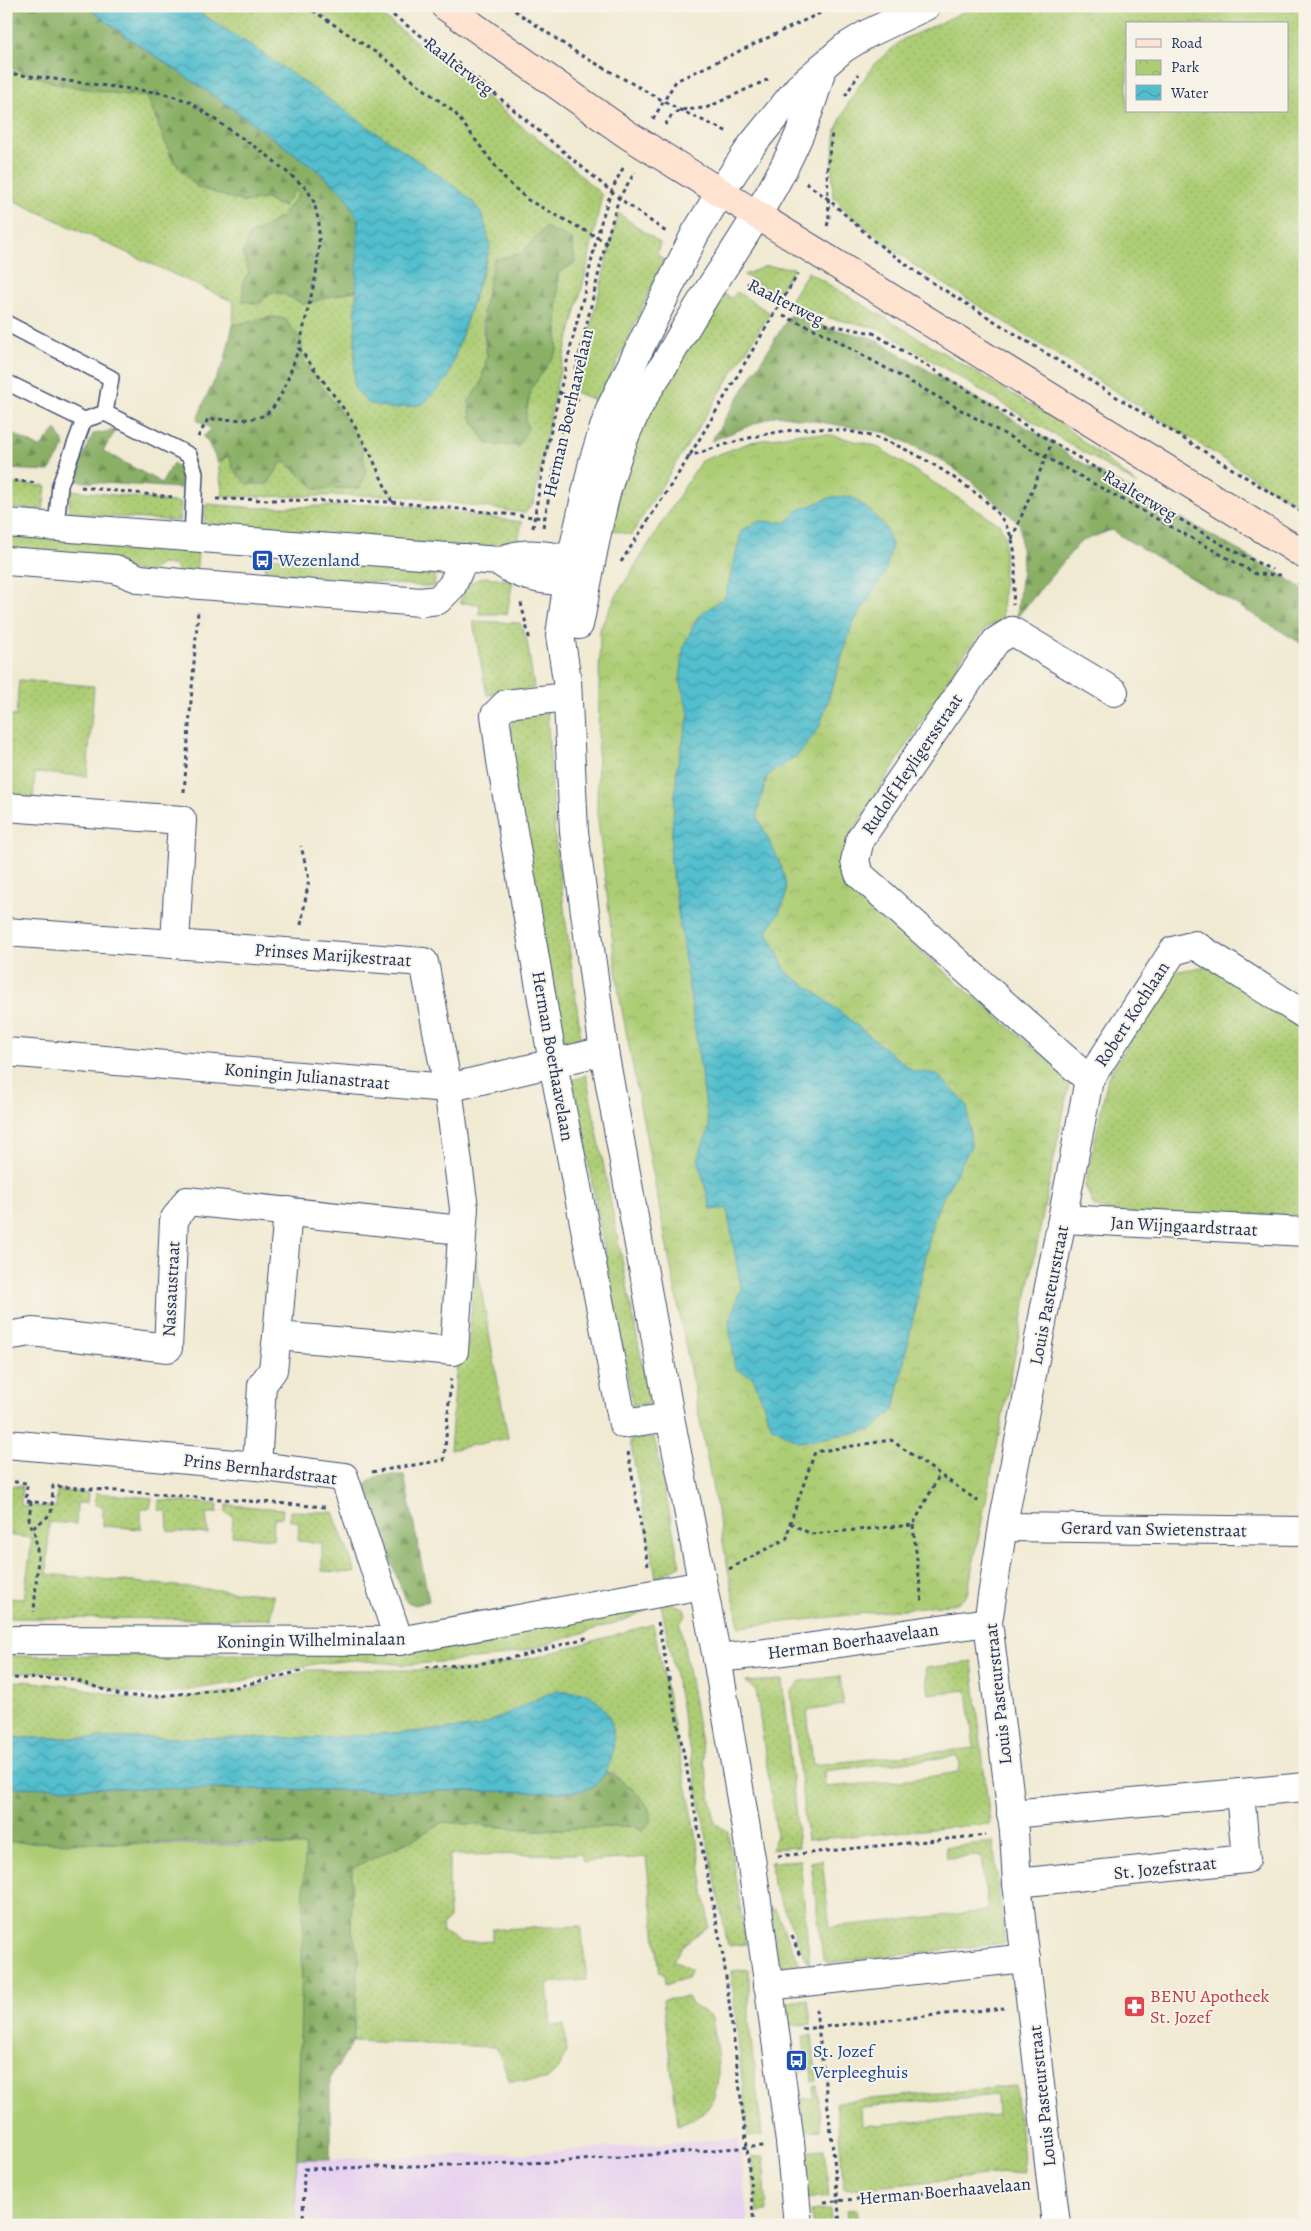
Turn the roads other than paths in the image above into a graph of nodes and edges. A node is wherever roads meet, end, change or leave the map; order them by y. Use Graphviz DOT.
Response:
graph roads {
  1 [pos="445,6"];
  2 [pos="926,6"];
  3 [pos="822,67"];
  4 [pos="720,192"];
  5 [pos="758,217"];
  6 [pos="6,323"];
  7 [pos="6,382"];
  8 [pos="105,413"];
  9 [pos="84,420"];
  10 [pos="6,523"];
  11 [pos="56,528"];
  12 [pos="192,537"];
  13 [pos="1305,555"];
  14 [pos="464,558"];
  15 [pos="6,561"];
  16 [pos="586,572"];
  17 [pos="567,689"];
  18 [pos="1114,692"];
  19 [pos="6,807"];
  20 [pos="6,932"];
  21 [pos="175,943"];
  22 [pos="1305,1015"];
  23 [pos="604,1051"];
  24 [pos="6,1052"];
  25 [pos="553,1063"];
  26 [pos="1090,1080"];
  27 [pos="448,1088"];
  28 [pos="288,1211"];
  29 [pos="1064,1219"];
  30 [pos="461,1230"];
  31 [pos="1305,1232"];
  32 [pos="6,1336"];
  33 [pos="277,1336"];
  34 [pos="670,1417"];
  35 [pos="6,1444"];
  36 [pos="256,1466"];
  37 [pos="1004,1523"];
  38 [pos="1305,1531"];
  39 [pos="713,1579"];
  40 [pos="988,1622"];
  41 [pos="6,1640"];
  42 [pos="399,1641"];
  43 [pos="717,1658"];
  44 [pos="1305,1787"];
  45 [pos="1240,1793"];
  46 [pos="1012,1823"];
  47 [pos="1017,1883"];
  48 [pos="1026,1958"];
  49 [pos="768,1986"];
  50 [pos="798,2225"];
  51 [pos="1056,2225"];
  1 -- 4 [label="main road, Raalterweg"];
  2 -- 3 [label="street, Herman Boerhaavelaan"];
  3 -- 4 [label="street, Herman Boerhaavelaan"];
  3 -- 5 [label="street, Herman Boerhaavelaan"];
  4 -- 5 [label="main road, Raalterweg"];
  4 -- 16 [label="street, Herman Boerhaavelaan"];
  5 -- 13 [label="main road, Raalterweg"];
  5 -- 16 [label="street, Herman Boerhaavelaan"];
  6 -- 8 [label="lane"];
  7 -- 9 [label="lane"];
  8 -- 9 [label="lane"];
  8 -- 12 [label="lane"];
  9 -- 11 [label="lane"];
  10 -- 11 [label="street"];
  11 -- 12 [label="street"];
  12 -- 14 [label="street"];
  14 -- 15 [label="street"];
  14 -- 16 [label="street"];
  16 -- 17 [label="street, Herman Boerhaavelaan"];
  17 -- 23 [label="street, Herman Boerhaavelaan"];
  17 -- 25 [label="street, Herman Boerhaavelaan"];
  18 -- 26 [label="street, Rudolf Heyligersstraat"];
  19 -- 21 [label="street"];
  20 -- 21 [label="street, Prinses Marijkestraat"];
  21 -- 27 [label="street, Prinses Marijkestraat"];
  22 -- 26 [label="street, Robert Kochlaan"];
  23 -- 25 [label="street, Koningin Julianastraat"];
  23 -- 34 [label="street, Herman Boerhaavelaan"];
  24 -- 27 [label="street, Koningin Julianastraat"];
  25 -- 27 [label="street, Koningin Julianastraat"];
  25 -- 34 [label="street, Herman Boerhaavelaan"];
  26 -- 29 [label="street, Louis Pasteurstraat"];
  27 -- 30 [label="street"];
  28 -- 30 [label="street, Nassaustraat"];
  28 -- 32 [label="street, Nassaustraat"];
  28 -- 33 [label="street"];
  29 -- 31 [label="street, Jan Wijngaardstraat"];
  29 -- 37 [label="street, Louis Pasteurstraat"];
  30 -- 33 [label="street"];
  33 -- 36 [label="street"];
  34 -- 39 [label="street, Herman Boerhaavelaan"];
  35 -- 36 [label="street, Prins Bernhardstraat"];
  36 -- 42 [label="street, Prins Bernhardstraat"];
  37 -- 38 [label="street, Gerard van Swietenstraat"];
  37 -- 40 [label="street, Louis Pasteurstraat"];
  39 -- 42 [label="street, Koningin Wilhelminalaan"];
  39 -- 43 [label="street, Herman Boerhaavelaan"];
  40 -- 43 [label="street, Herman Boerhaavelaan"];
  40 -- 46 [label="street, Louis Pasteurstraat"];
  41 -- 42 [label="street, Koningin Wilhelminalaan"];
  43 -- 49 [label="street, Herman Boerhaavelaan"];
  44 -- 45 [label="street"];
  45 -- 46 [label="street"];
  45 -- 47 [label="street, St. Jozefstraat"];
  46 -- 47 [label="street, Louis Pasteurstraat"];
  47 -- 48 [label="street, Louis Pasteurstraat"];
  48 -- 49 [label="street"];
  48 -- 51 [label="street, Louis Pasteurstraat"];
  49 -- 50 [label="street, Herman Boerhaavelaan"];
}
